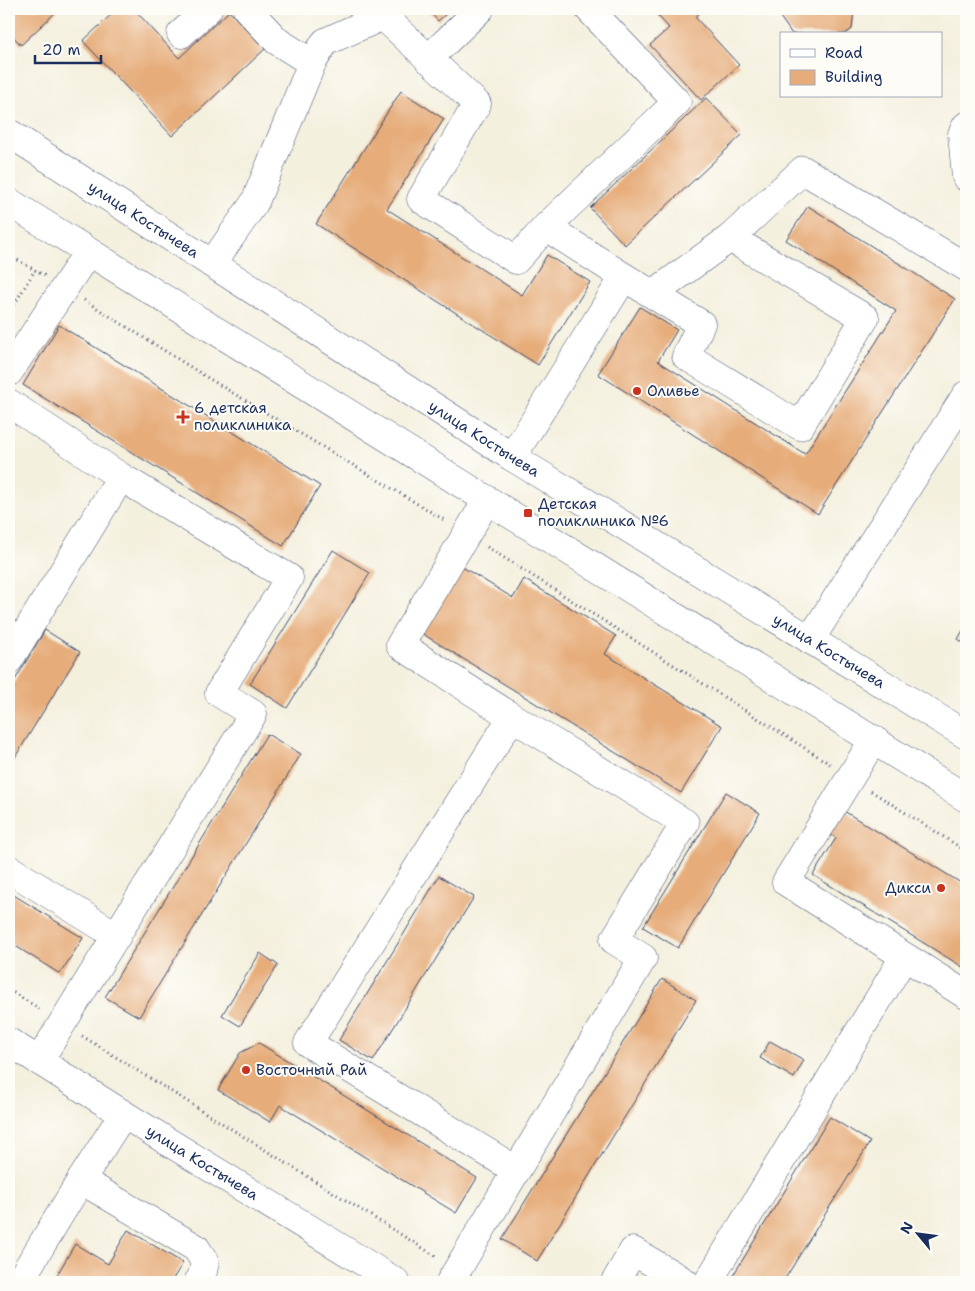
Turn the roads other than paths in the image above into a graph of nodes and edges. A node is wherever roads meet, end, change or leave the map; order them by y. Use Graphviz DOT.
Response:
graph roads {
  1 [pos="208,9"];
  2 [pos="247,9"];
  3 [pos="480,9"];
  4 [pos="590,9"];
  5 [pos="386,12"];
  6 [pos="181,34"];
  7 [pos="428,59"];
  8 [pos="312,63"];
  9 [pos="966,126"];
  10 [pos="9,133"];
  11 [pos="966,177"];
  12 [pos="12,210"];
  13 [pos="546,227"];
  14 [pos="730,238"];
  15 [pos="88,252"];
  16 [pos="212,264"];
  17 [pos="966,267"];
  18 [pos="624,277"];
  19 [pos="652,294"];
  20 [pos="9,372"];
  21 [pos="966,395"];
  22 [pos="9,403"];
  23 [pos="512,457"];
  24 [pos="121,477"];
  25 [pos="487,500"];
  26 [pos="810,640"];
  27 [pos="9,660"];
  28 [pos="512,717"];
  29 [pos="966,735"];
  30 [pos="874,739"];
  31 [pos="966,798"];
  32 [pos="9,869"];
  33 [pos="117,936"];
  34 [pos="904,956"];
  35 [pos="966,995"];
  36 [pos="9,1042"];
  37 [pos="40,1061"];
  38 [pos="123,1114"];
  39 [pos="516,1170"];
  40 [pos="81,1180"];
  41 [pos="454,1276"];
  42 [pos="19,1282"];
  43 [pos="198,1282"];
  44 [pos="396,1282"];
  45 [pos="615,1282"];
  46 [pos="685,1282"];
  47 [pos="708,1282"];
  1 -- 6 [label="street"];
  2 -- 8 [label="street"];
  3 -- 7 [label="street"];
  4 -- 13 [label="street"];
  5 -- 7 [label="street"];
  5 -- 8 [label="street"];
  7 -- 13 [label="street"];
  8 -- 16 [label="street"];
  9 -- 11 [label="street"];
  10 -- 16 [label="street, улица Костычева"];
  12 -- 15 [label="street"];
  13 -- 18 [label="street"];
  14 -- 17 [label="street"];
  14 -- 19 [label="street"];
  14 -- 19 [label="street"];
  15 -- 20 [label="street"];
  15 -- 25 [label="street"];
  16 -- 23 [label="street, улица Костычева"];
  18 -- 19 [label="street"];
  18 -- 23 [label="street"];
  21 -- 26 [label="street"];
  22 -- 24 [label="street"];
  23 -- 26 [label="street, улица Костычева"];
  24 -- 27 [label="street"];
  24 -- 33 [label="street"];
  25 -- 28 [label="street"];
  25 -- 30 [label="street"];
  26 -- 29 [label="street, улица Костычева"];
  28 -- 39 [label="street"];
  28 -- 39 [label="street"];
  30 -- 31 [label="street"];
  30 -- 34 [label="street"];
  32 -- 33 [label="street"];
  33 -- 37 [label="street"];
  34 -- 35 [label="street"];
  34 -- 47 [label="street"];
  36 -- 37 [label="street, улица Костычева"];
  37 -- 38 [label="street, улица Костычева"];
  38 -- 40 [label="street"];
  38 -- 44 [label="street, улица Костычева"];
  39 -- 41 [label="street"];
  40 -- 42 [label="street"];
  40 -- 43 [label="street"];
  45 -- 46 [label="street"];
}
